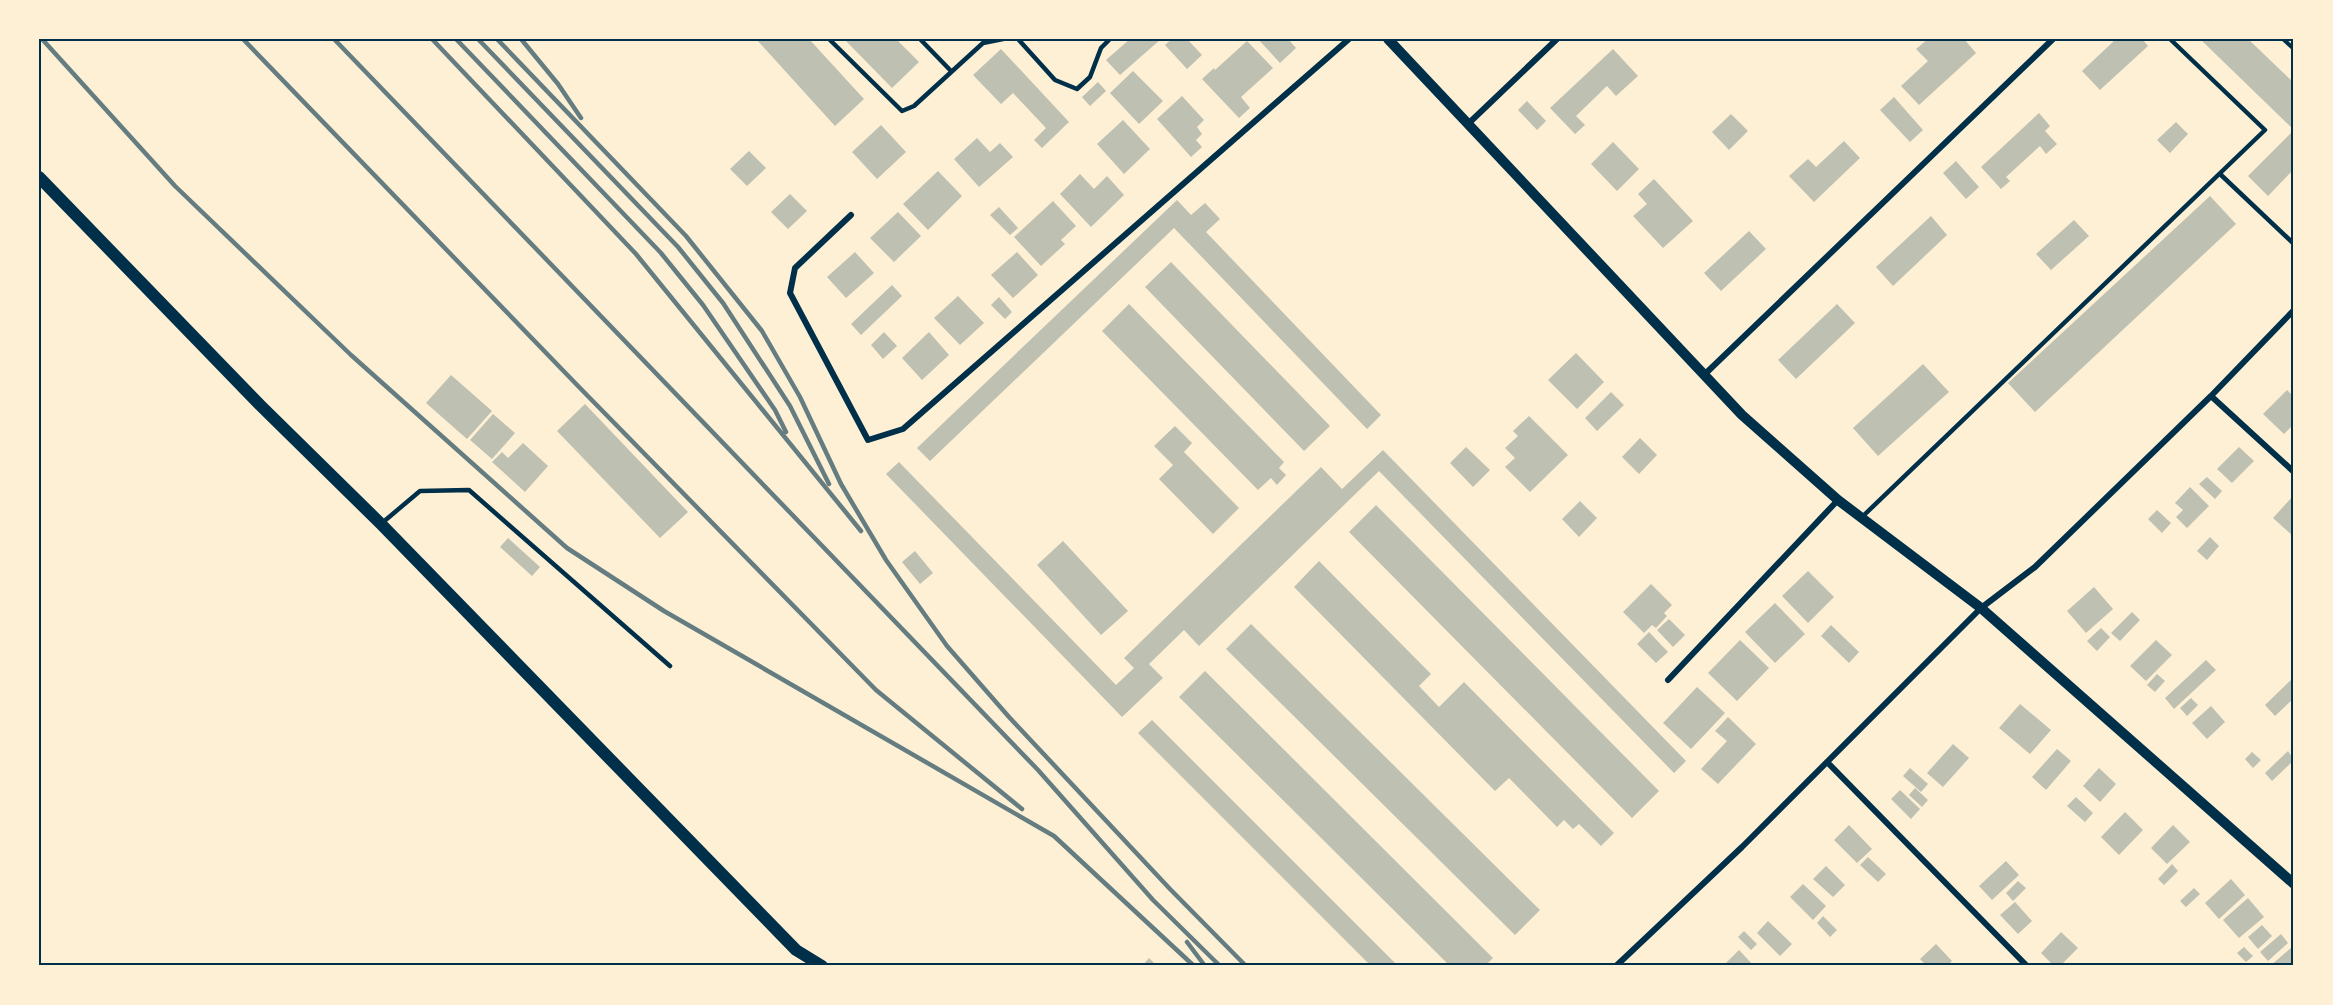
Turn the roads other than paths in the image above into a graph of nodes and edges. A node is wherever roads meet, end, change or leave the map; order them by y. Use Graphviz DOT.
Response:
graph roads {
  1 [pos="829,39"];
  2 [pos="920,39"];
  3 [pos="1003,39"];
  4 [pos="1018,39"];
  5 [pos="1110,39"];
  6 [pos="1349,39"];
  7 [pos="1388,39"];
  8 [pos="1557,39"];
  9 [pos="2054,39"];
  10 [pos="2170,39"];
  11 [pos="980,41"];
  12 [pos="951,71"];
  13 [pos="1469,123"];
  14 [pos="2220,174"];
  15 [pos="39,177"];
  16 [pos="851,215"];
  17 [pos="2294,244"];
  18 [pos="2294,310"];
  19 [pos="1704,375"];
  20 [pos="2211,396"];
  21 [pos="2294,472"];
  22 [pos="1838,500"];
  23 [pos="1861,518"];
  24 [pos="381,524"];
  25 [pos="1981,608"];
  26 [pos="670,666"];
  27 [pos="1668,680"];
  28 [pos="1827,762"];
  29 [pos="2294,884"];
  30 [pos="796,950"];
  31 [pos="804,966"];
  32 [pos="822,966"];
  33 [pos="1616,966"];
  34 [pos="2027,966"];
  1 -- 12 [label="lane"];
  2 -- 12 [label="lane"];
  3 -- 11 [label="lane"];
  4 -- 5 [label="lane"];
  6 -- 16 [label="street"];
  7 -- 13 [label="street"];
  8 -- 13 [label="street"];
  9 -- 19 [label="street"];
  10 -- 14 [label="lane"];
  11 -- 12 [label="lane"];
  13 -- 19 [label="street"];
  14 -- 17 [label="lane"];
  14 -- 23 [label="lane"];
  15 -- 24 [label="main road"];
  18 -- 20 [label="street"];
  19 -- 22 [label="street"];
  20 -- 21 [label="street"];
  20 -- 25 [label="street"];
  22 -- 23 [label="street"];
  22 -- 27 [label="street"];
  23 -- 25 [label="street"];
  24 -- 26 [label="lane"];
  24 -- 30 [label="main road"];
  25 -- 28 [label="street"];
  25 -- 29 [label="street"];
  28 -- 33 [label="street"];
  28 -- 34 [label="street"];
  30 -- 31 [label="main road"];
  30 -- 32 [label="main road"];
}
